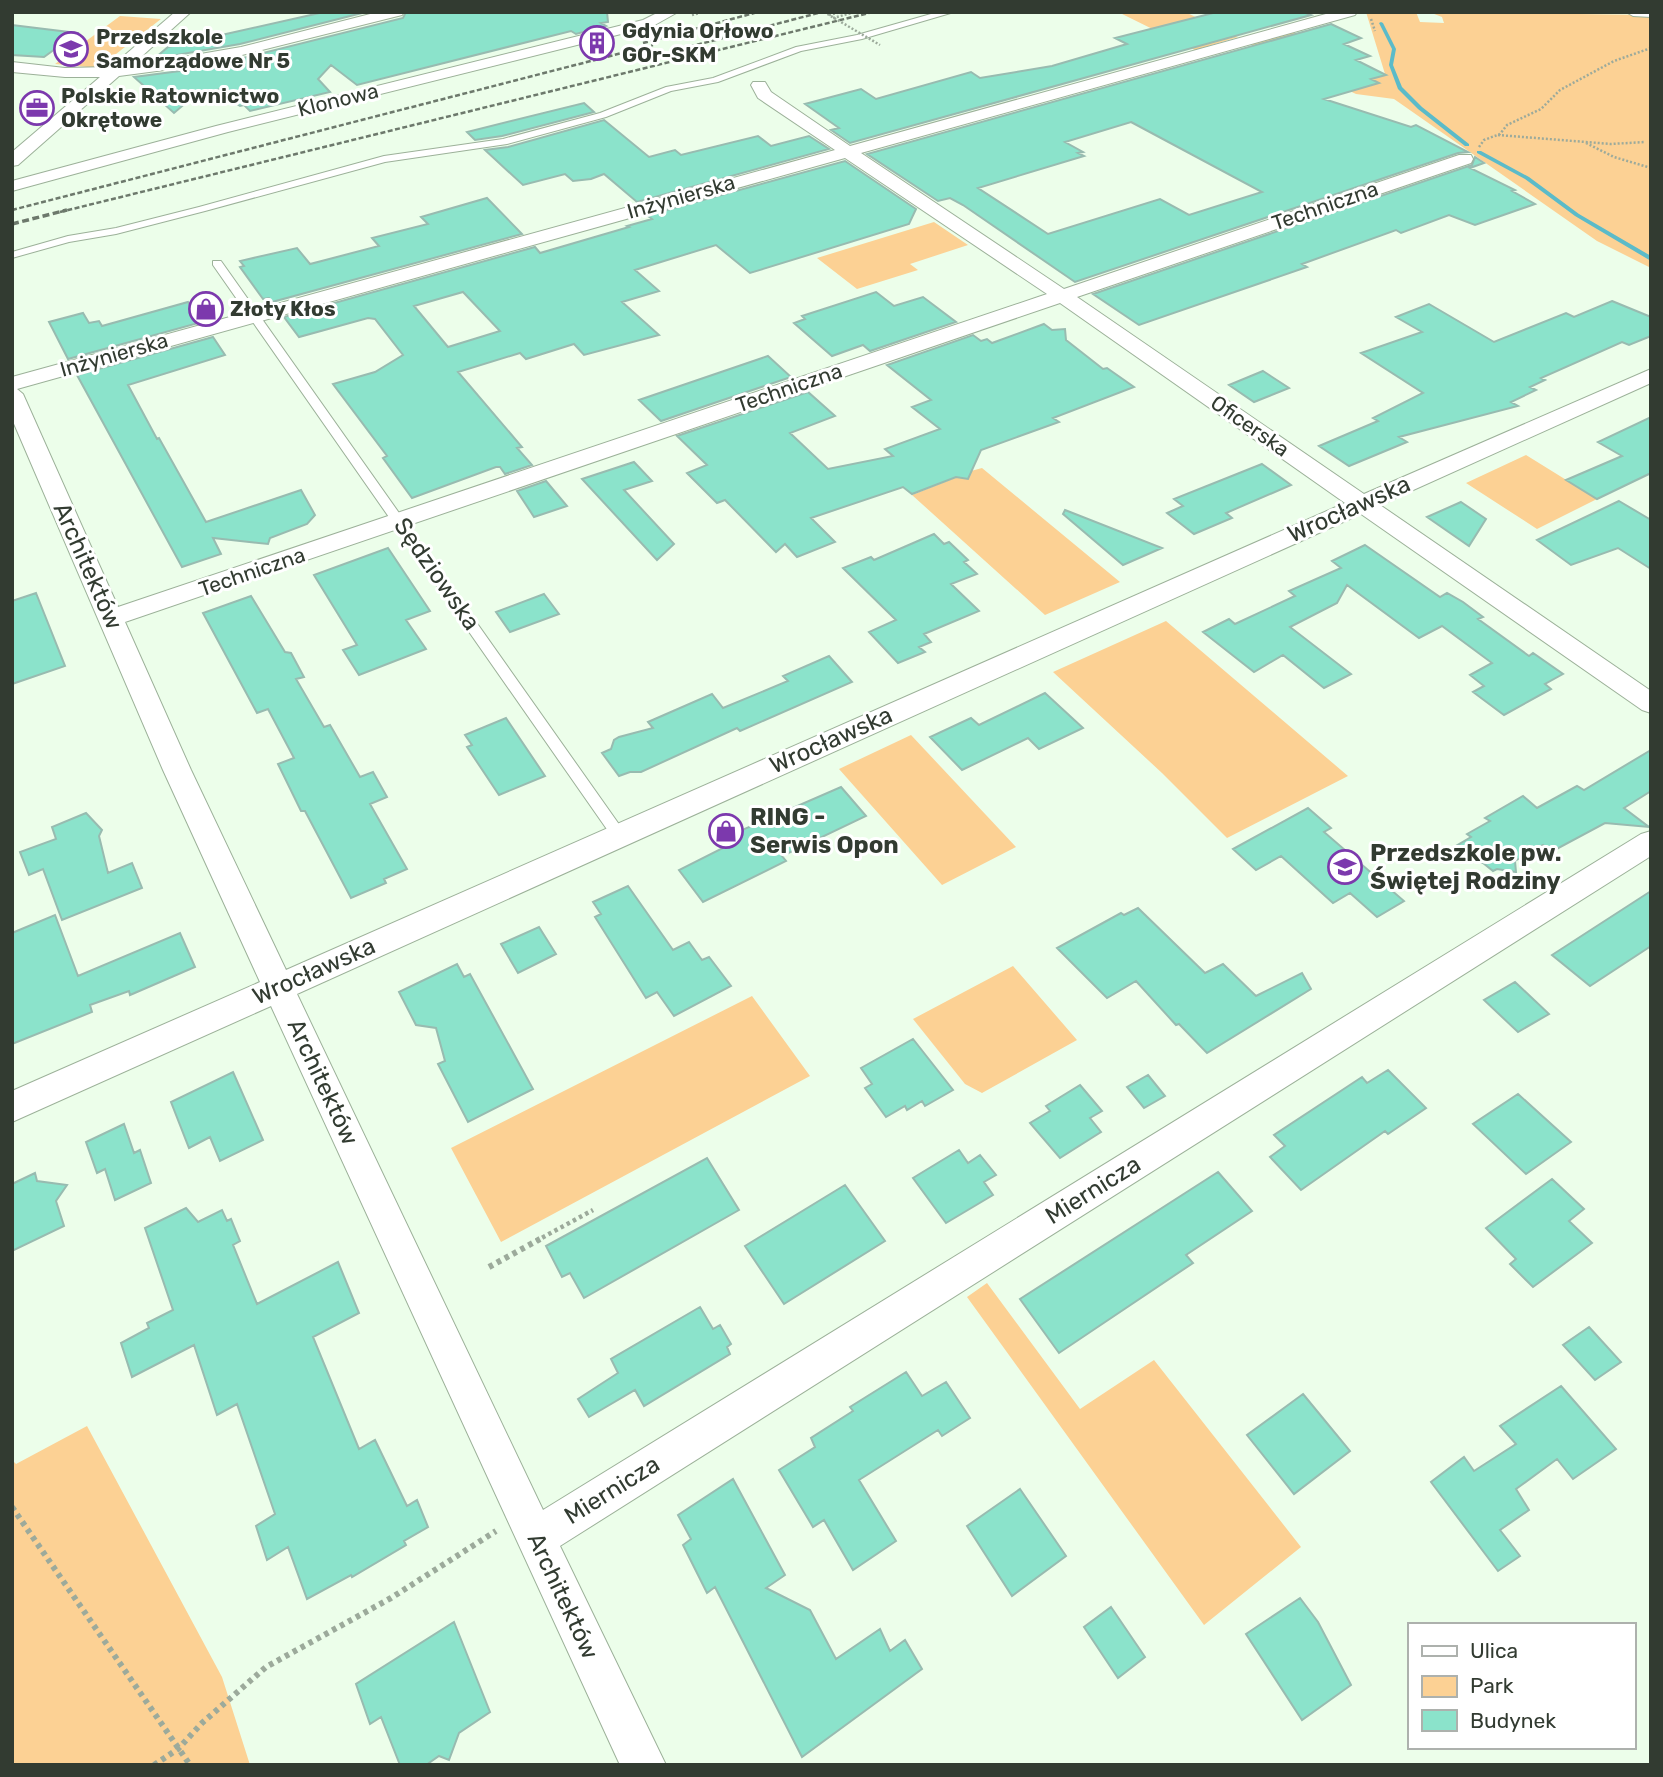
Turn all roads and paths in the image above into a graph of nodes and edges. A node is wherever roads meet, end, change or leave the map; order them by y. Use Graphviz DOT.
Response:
graph roads {
  1 [pos="184,12"];
  2 [pos="397,12"];
  3 [pos="824,12"];
  4 [pos="855,12"];
  5 [pos="950,12"];
  6 [pos="1350,12"];
  7 [pos="1633,12"];
  8 [pos="664,13"];
  9 [pos="840,13"];
  10 [pos="1651,13"];
  11 [pos="829,15"];
  12 [pos="833,18"];
  13 [pos="880,45"];
  14 [pos="1651,48"];
  15 [pos="12,67"];
  16 [pos="113,71"];
  17 [pos="759,85"];
  18 [pos="1498,135"];
  19 [pos="1582,141"];
  20 [pos="1645,142"];
  21 [pos="848,151"];
  22 [pos="1465,159"];
  23 [pos="12,161"];
  24 [pos="1651,168"];
  25 [pos="12,186"];
  26 [pos="12,255"];
  27 [pos="217,263"];
  28 [pos="1062,296"];
  29 [pos="253,316"];
  30 [pos="1651,375"];
  31 [pos="12,384"];
  32 [pos="12,394"];
  33 [pos="1361,503"];
  34 [pos="400,521"];
  35 [pos="112,618"];
  36 [pos="1651,704"];
  37 [pos="618,834"];
  38 [pos="1651,842"];
  39 [pos="279,986"];
  40 [pos="12,1107"];
  41 [pos="593,1210"];
  42 [pos="489,1268"];
  43 [pos="12,1507"];
  44 [pos="529,1525"];
  45 [pos="178,1749"];
  46 [pos="154,1765"];
  47 [pos="190,1765"];
  48 [pos="644,1765"];
  1 -- 16 [label="street"];
  2 -- 16 [label="street"];
  3 -- 11 [label="path, bridge"];
  4 -- 12 [label="path"];
  5 -- 26 [label="lane"];
  6 -- 21 [label="street, Inżynierska"];
  7 -- 10 [label="street"];
  8 -- 25 [label="street, Klonowa"];
  9 -- 11 [label="path, bridge"];
  11 -- 12 [label="path, bridge"];
  12 -- 13 [label="path, bridge"];
  14 -- 18 [label="path"];
  15 -- 16 [label="street"];
  16 -- 23 [label="street"];
  17 -- 21 [label="street, Oficerska"];
  18 -- 19 [label="path"];
  18 -- 22 [label="path"];
  19 -- 20 [label="path"];
  19 -- 24 [label="path"];
  21 -- 28 [label="street, Oficerska"];
  21 -- 29 [label="street, Inżynierska"];
  22 -- 28 [label="street, Techniczna"];
  27 -- 29 [label="lane, Sędziowska"];
  28 -- 33 [label="street, Oficerska"];
  28 -- 34 [label="street, Techniczna"];
  29 -- 31 [label="street, Inżynierska"];
  29 -- 34 [label="lane, Sędziowska"];
  30 -- 33 [label="street, Wrocławska"];
  32 -- 35 [label="street, Architektów"];
  33 -- 36 [label="street, Oficerska"];
  33 -- 37 [label="street, Wrocławska"];
  34 -- 35 [label="street, Techniczna"];
  34 -- 37 [label="lane, Sędziowska"];
  35 -- 39 [label="street, Architektów"];
  37 -- 39 [label="street, Wrocławska"];
  38 -- 44 [label="street, Miernicza"];
  39 -- 40 [label="street, Wrocławska"];
  39 -- 44 [label="street, Architektów"];
  41 -- 42 [label="path"];
  43 -- 45 [label="path"];
  44 -- 45 [label="path"];
  44 -- 48 [label="street, Architektów"];
  45 -- 46 [label="path"];
  45 -- 47 [label="path"];
}
